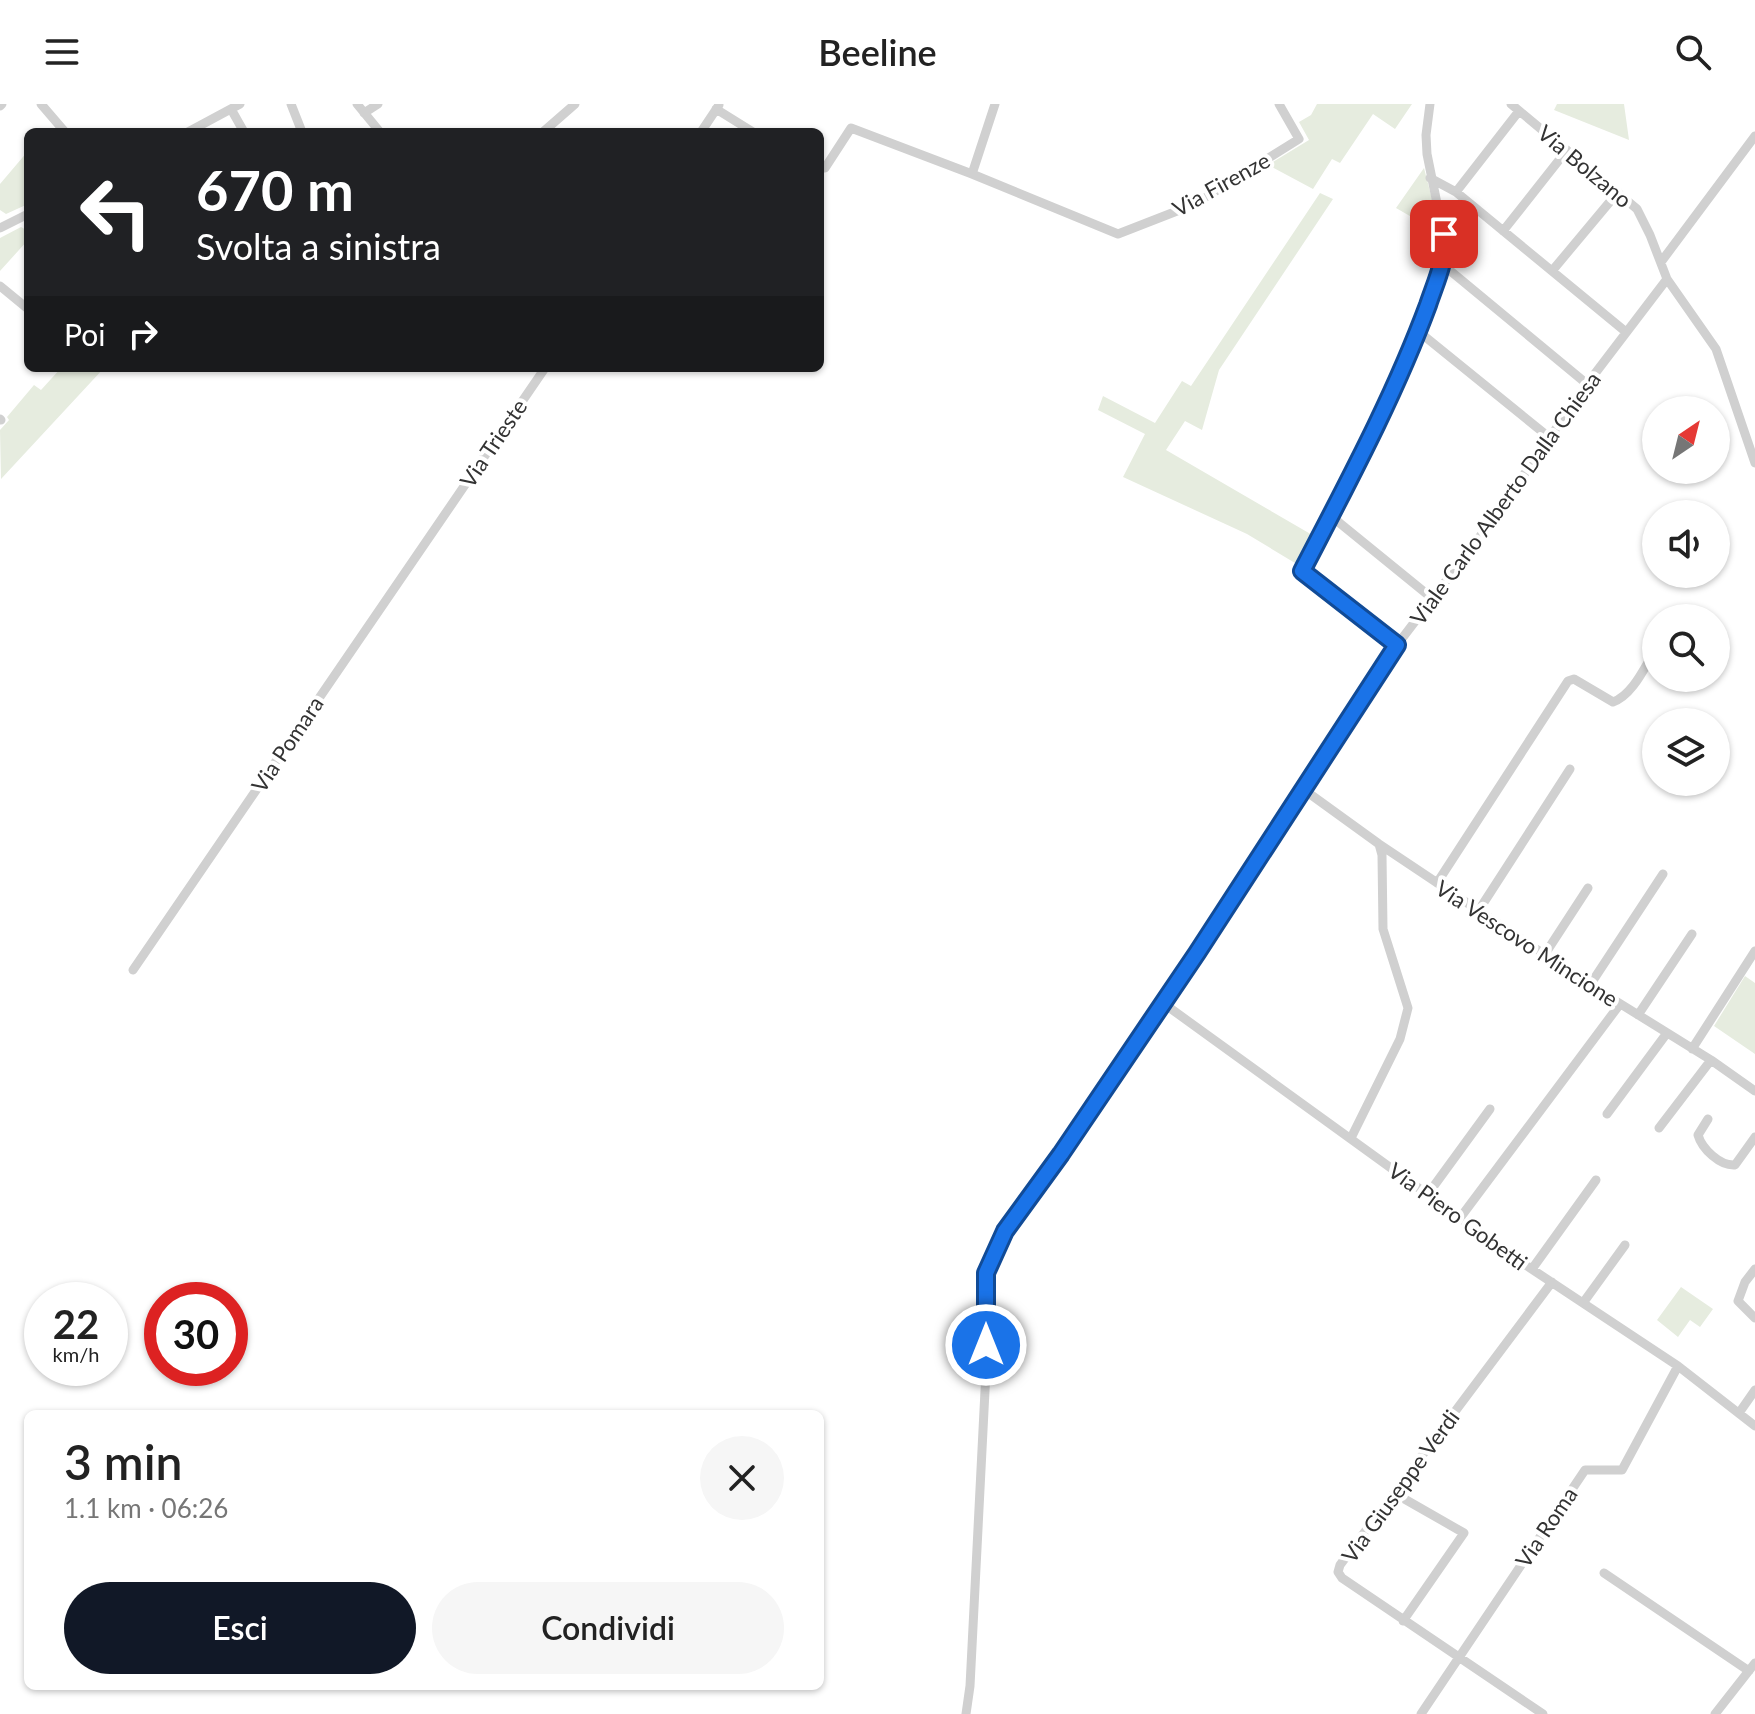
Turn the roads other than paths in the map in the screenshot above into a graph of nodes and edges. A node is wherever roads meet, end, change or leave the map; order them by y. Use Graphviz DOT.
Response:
graph roads {
  1 [pos="41,104"];
  2 [pos="291,104"];
  3 [pos="357,104"];
  4 [pos="378,104"];
  5 [pos="575,104"];
  6 [pos="995,104"];
  7 [pos="1279,104"];
  8 [pos="1430,104"];
  9 [pos="718,106"];
  10 [pos="236,107"];
  11 [pos="1515,107"];
  12 [pos="364,113"];
  13 [pos="62,128"];
  14 [pos="196,128"];
  15 [pos="243,128"];
  16 [pos="300,128"];
  17 [pos="377,128"];
  18 [pos="548,128"];
  19 [pos="704,128"];
  20 [pos="748,128"];
  21 [pos="1755,136"];
  22 [pos="1567,150"];
  23 [pos="824,168"];
  24 [pos="972,174"];
  25 [pos="1430,178"];
  26 [pos="1456,192"];
  27 [pos="1618,192"];
  28 [pos="24,216"];
  29 [pos="2,224"];
  30 [pos="1503,231"];
  31 [pos="1661,262"];
  32 [pos="1442,264"];
  33 [pos="1552,271"];
  34 [pos="1667,279"];
  35 [pos="0,286"];
  36 [pos="24,306"];
  37 [pos="1418,331"];
  38 [pos="1626,332"];
  39 [pos="542,372"];
  40 [pos="1587,384"];
  41 [pos="1550,438"];
  42 [pos="1755,463"];
  43 [pos="1331,516"];
  44 [pos="441,518"];
  45 [pos="1433,599"];
  46 [pos="1397,645"];
  47 [pos="1642,671"];
  48 [pos="1570,769"];
  49 [pos="1303,789"];
  50 [pos="1379,844"];
  51 [pos="1663,874"];
  52 [pos="1437,883"];
  53 [pos="1588,888"];
  54 [pos="1479,910"];
  55 [pos="1692,934"];
  56 [pos="1755,951"];
  57 [pos="1545,954"];
  58 [pos="133,970"];
  59 [pos="1590,985"];
  60 [pos="1163,1003"];
  61 [pos="1620,1004"];
  62 [pos="1638,1015"];
  63 [pos="1667,1033"];
  64 [pos="1692,1049"];
  65 [pos="1711,1060"];
  66 [pos="1755,1091"];
  67 [pos="1490,1109"];
  68 [pos="1607,1114"];
  69 [pos="1708,1119"];
  70 [pos="1659,1128"];
  71 [pos="1755,1137"];
  72 [pos="1351,1138"];
  73 [pos="1596,1180"];
  74 [pos="1428,1194"];
  75 [pos="1460,1218"];
  76 [pos="1625,1245"];
  77 [pos="1532,1269"];
  78 [pos="1755,1269"];
  79 [pos="1552,1282"];
  80 [pos="1583,1303"];
  81 [pos="1755,1318"];
  82 [pos="1678,1366"];
  83 [pos="1755,1390"];
  84 [pos="1739,1413"];
  85 [pos="1755,1426"];
  86 [pos="1394,1493"];
  87 [pos="1604,1573"];
  88 [pos="1403,1621"];
  89 [pos="1458,1658"];
  90 [pos="1752,1667"];
  91 [pos="966,1714"];
  92 [pos="1421,1714"];
  93 [pos="1543,1714"];
  94 [pos="1715,1714"];
  1 -- 13 [label="street"];
  2 -- 16 [label="street"];
  3 -- 12 [label="street"];
  4 -- 12 [label="street"];
  5 -- 18 [label="street"];
  6 -- 24 [label="street"];
  7 -- 24 [label="street, Via Firenze"];
  8 -- 25 [label="street"];
  9 -- 19 [label="street"];
  9 -- 20 [label="street"];
  10 -- 14 [label="street"];
  10 -- 15 [label="street"];
  11 -- 22 [label="street, Via Bolzano"];
  11 -- 26 [label="street"];
  12 -- 17 [label="street"];
  21 -- 31 [label="street"];
  22 -- 27 [label="street, Via Bolzano"];
  22 -- 30 [label="street"];
  23 -- 24 [label="street"];
  25 -- 26 [label="street"];
  25 -- 32 [label="street"];
  26 -- 30 [label="street"];
  27 -- 31 [label="street, Via Bolzano"];
  27 -- 33 [label="street"];
  28 -- 29 [label="street"];
  30 -- 33 [label="street"];
  31 -- 34 [label="street, Via Bolzano"];
  32 -- 37 [label="street"];
  32 -- 40 [label="street"];
  33 -- 38 [label="street"];
  34 -- 38 [label="street, Viale Carlo Alberto Dalla Chiesa"];
  34 -- 42 [label="street, Via Bolzano"];
  35 -- 36 [label="street"];
  37 -- 41 [label="street"];
  37 -- 43 [label="street"];
  38 -- 40 [label="street, Viale Carlo Alberto Dalla Chiesa"];
  39 -- 44 [label="street, Via Trieste"];
  40 -- 41 [label="street, Viale Carlo Alberto Dalla Chiesa"];
  41 -- 45 [label="street, Viale Carlo Alberto Dalla Chiesa"];
  43 -- 45 [label="street"];
  43 -- 46 [label="street"];
  44 -- 58 [label="street, Via Pomara"];
  45 -- 46 [label="street, Viale Carlo Alberto Dalla Chiesa"];
  46 -- 49 [label="street, Viale Carlo Alberto Dalla Chiesa"];
  47 -- 52 [label="street"];
  48 -- 54 [label="street"];
  49 -- 50 [label="street, Via Vescovo Mincione"];
  49 -- 60 [label="street, Viale Carlo Alberto Dalla Chiesa"];
  50 -- 52 [label="street, Via Vescovo Mincione"];
  50 -- 72 [label="street"];
  51 -- 59 [label="street"];
  52 -- 54 [label="street, Via Vescovo Mincione"];
  53 -- 57 [label="street"];
  54 -- 57 [label="street, Via Vescovo Mincione"];
  55 -- 62 [label="street"];
  56 -- 64 [label="street"];
  57 -- 59 [label="street, Via Vescovo Mincione"];
  59 -- 61 [label="street, Via Vescovo Mincione"];
  60 -- 72 [label="street, Via Piero Gobetti"];
  60 -- 91 [label="street, Viale Carlo Alberto Dalla Chiesa"];
  61 -- 62 [label="street, Via Vescovo Mincione"];
  61 -- 75 [label="street"];
  62 -- 63 [label="street, Via Vescovo Mincione"];
  63 -- 64 [label="street, Via Vescovo Mincione"];
  63 -- 68 [label="street"];
  64 -- 65 [label="street, Via Vescovo Mincione"];
  65 -- 66 [label="street, Via Vescovo Mincione"];
  65 -- 70 [label="street"];
  67 -- 74 [label="street"];
  69 -- 71 [label="street"];
  72 -- 74 [label="street, Via Piero Gobetti"];
  73 -- 77 [label="street"];
  74 -- 75 [label="street, Via Piero Gobetti"];
  75 -- 77 [label="street, Via Piero Gobetti"];
  76 -- 80 [label="street"];
  77 -- 79 [label="street, Via Piero Gobetti"];
  78 -- 81 [label="street"];
  79 -- 80 [label="street, Via Piero Gobetti"];
  79 -- 86 [label="street, Via Giuseppe Verdi"];
  80 -- 82 [label="street, Via Piero Gobetti"];
  82 -- 84 [label="street, Via Piero Gobetti"];
  82 -- 89 [label="street, Via Roma"];
  83 -- 84 [label="street"];
  84 -- 85 [label="street, Via Piero Gobetti"];
  86 -- 88 [label="street, Via Giuseppe Verdi"];
  86 -- 88 [label="street"];
  87 -- 90 [label="street"];
  88 -- 89 [label="street, Via Giuseppe Verdi"];
  89 -- 92 [label="street, Via Roma"];
  89 -- 93 [label="street, Via Giuseppe Verdi"];
  90 -- 94 [label="street"];
}
